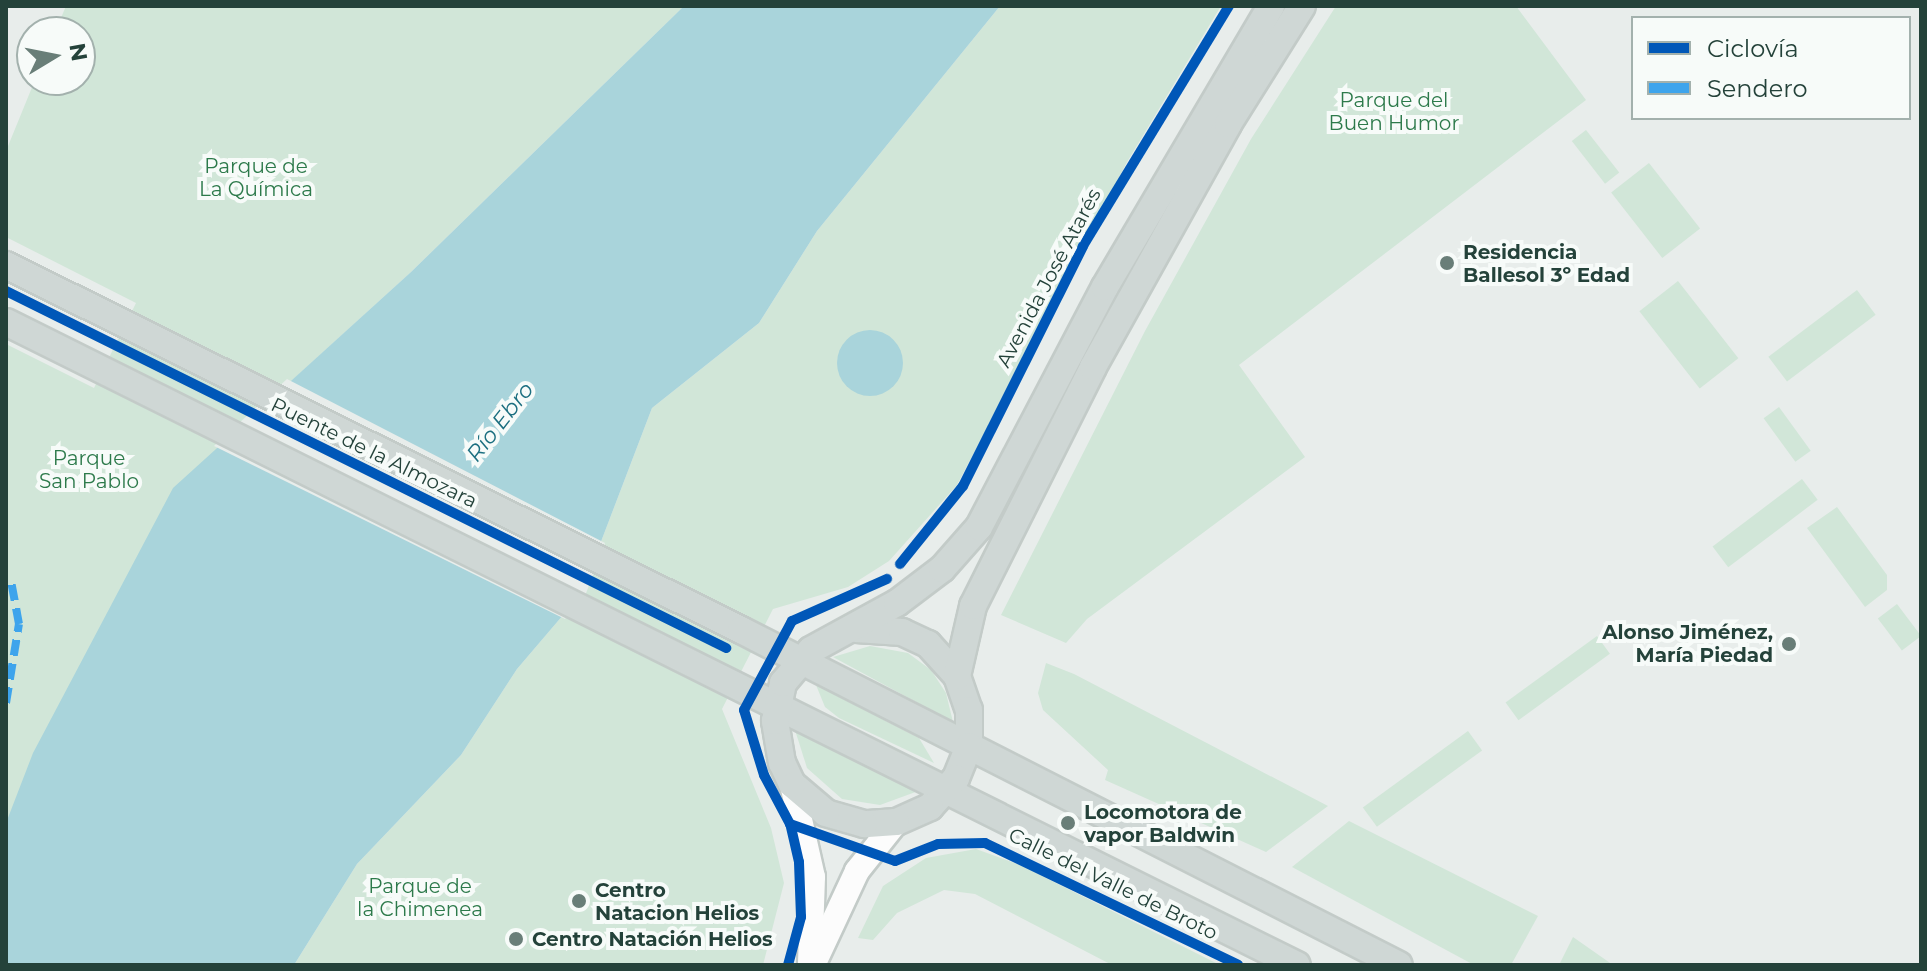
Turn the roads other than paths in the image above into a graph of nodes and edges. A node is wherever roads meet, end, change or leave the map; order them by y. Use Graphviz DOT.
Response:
graph roads {
  1 [pos="1271,6"];
  2 [pos="1302,6"];
  3 [pos="6,265"];
  4 [pos="6,322"];
  5 [pos="856,629"];
  6 [pos="800,659"];
  7 [pos="957,676"];
  8 [pos="777,705"];
  9 [pos="969,746"];
  10 [pos="792,784"];
  11 [pos="949,789"];
  12 [pos="896,822"];
  13 [pos="812,965"];
  14 [pos="1297,965"];
  15 [pos="1399,965"];
  1 -- 5 [label="main road"];
  2 -- 7 [label="main road"];
  3 -- 6 [label="main road, Puente de la Almozara"];
  4 -- 8 [label="main road, Calle del Valle de Broto"];
  5 -- 6 [label="main road"];
  5 -- 7 [label="main road"];
  6 -- 8 [label="main road"];
  6 -- 9 [label="main road"];
  7 -- 9 [label="main road"];
  8 -- 10 [label="main road"];
  8 -- 11 [label="main road, Calle del Valle de Broto"];
  9 -- 11 [label="main road"];
  9 -- 15 [label="main road"];
  10 -- 12 [label="main road"];
  10 -- 13 [label="main road"];
  11 -- 12 [label="main road"];
  11 -- 14 [label="main road, Calle del Valle de Broto"];
  12 -- 13 [label="main road"];
}
